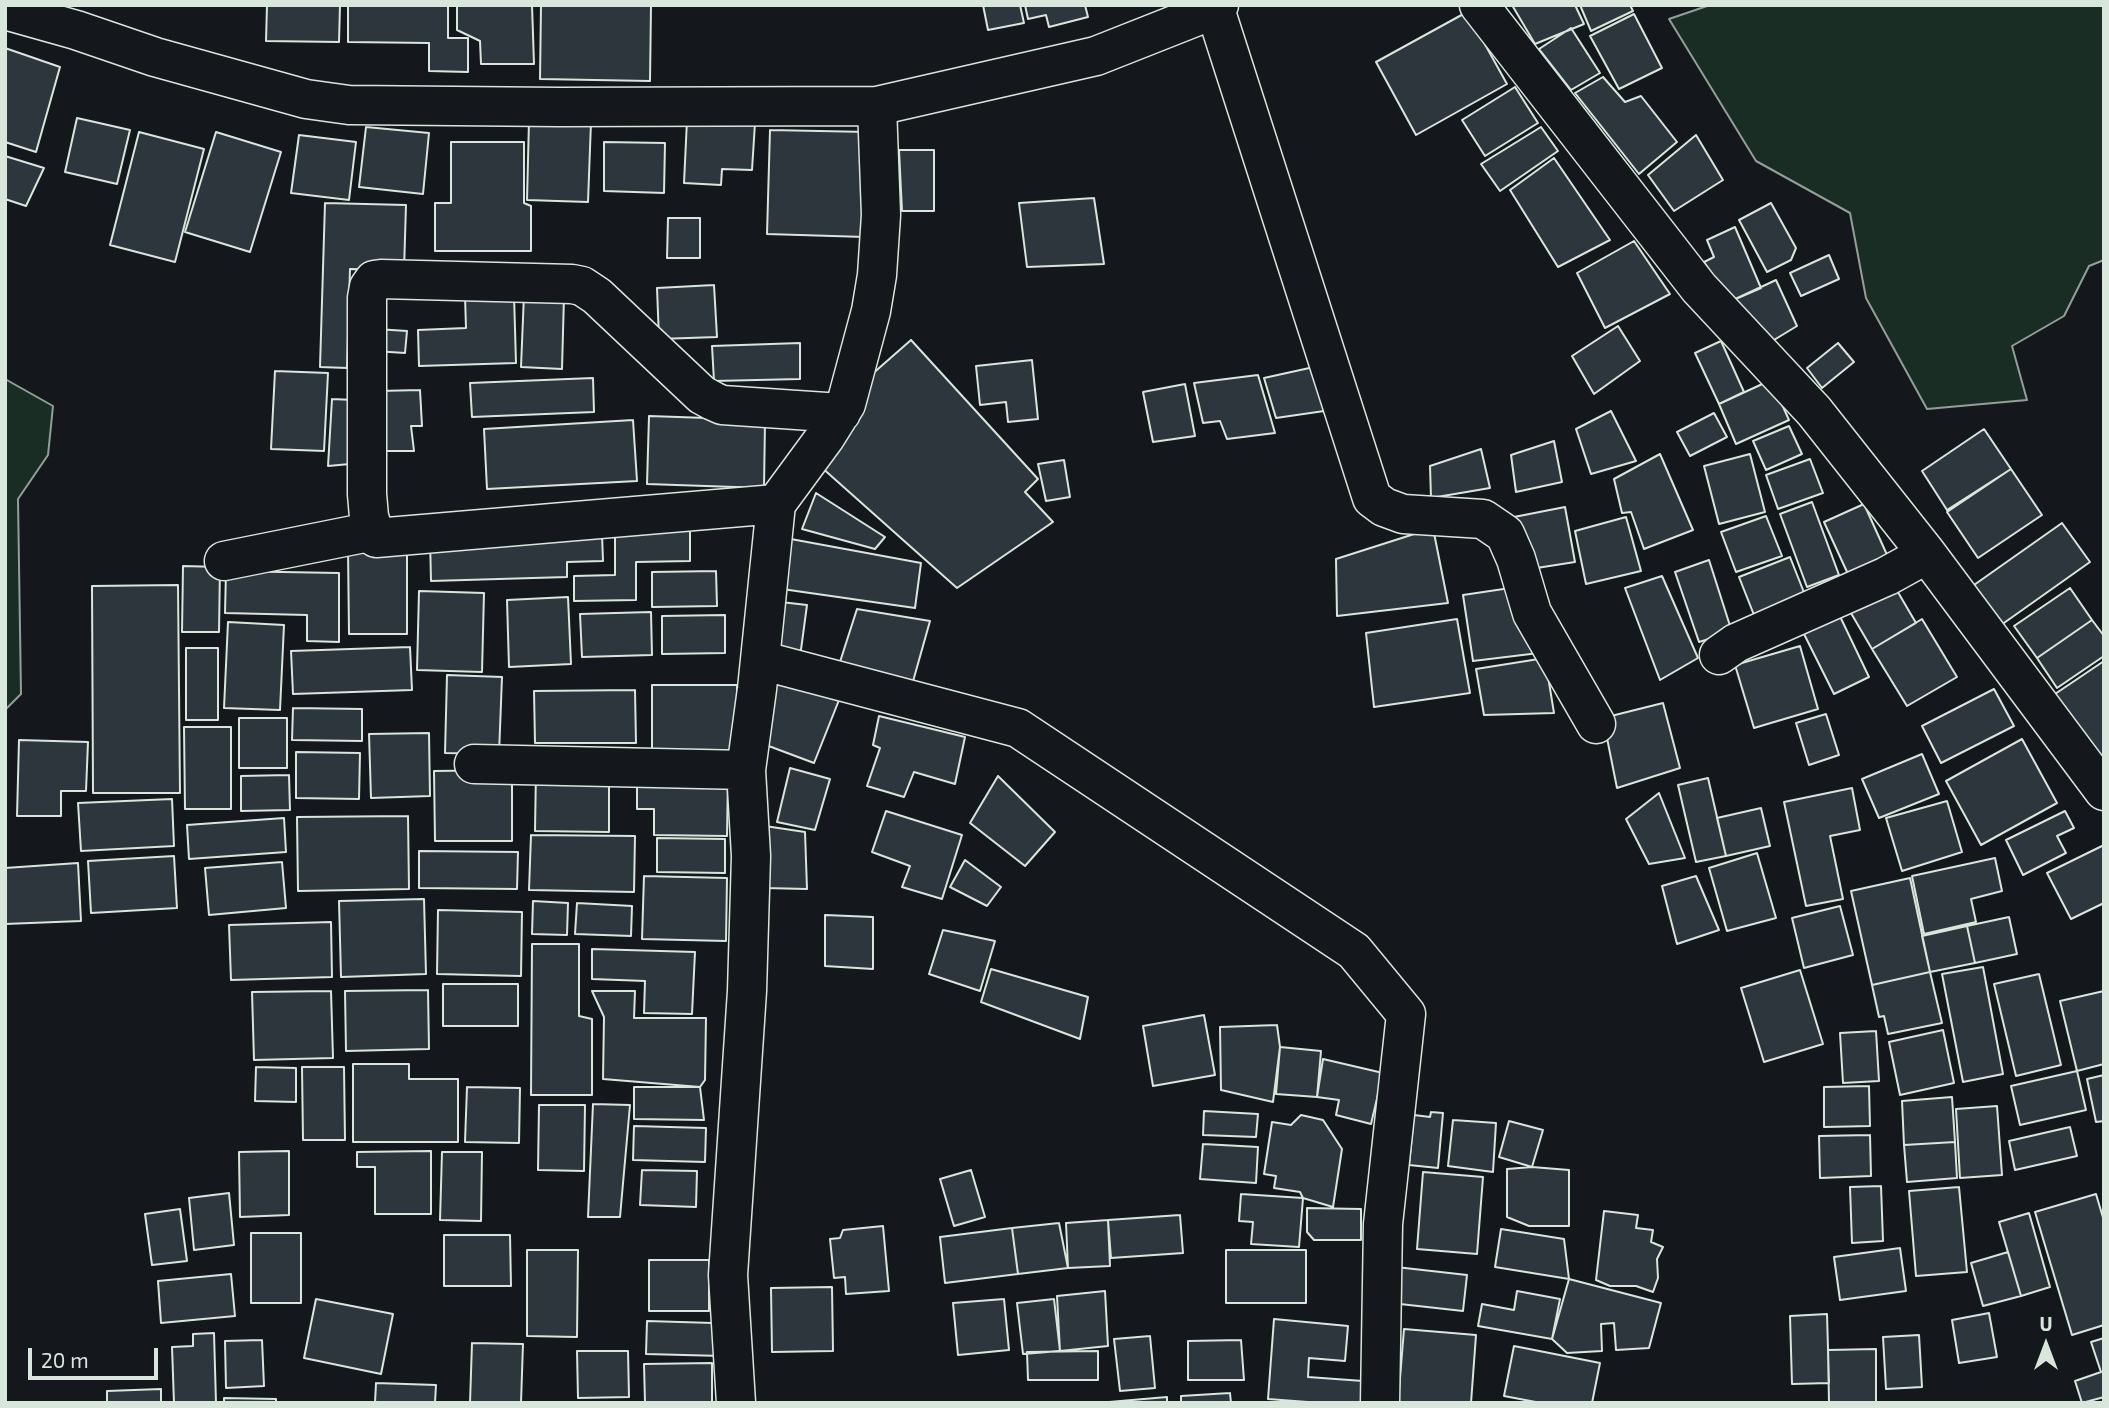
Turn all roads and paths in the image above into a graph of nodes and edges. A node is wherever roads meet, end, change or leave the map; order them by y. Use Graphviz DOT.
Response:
graph roads {
  1 [pos="1479,5"];
  2 [pos="1217,7"];
  3 [pos="5,10"];
  4 [pos="877,106"];
  5 [pos="841,413"];
  6 [pos="776,504"];
  7 [pos="374,531"];
  8 [pos="1927,554"];
  9 [pos="224,561"];
  10 [pos="1719,655"];
  11 [pos="760,660"];
  12 [pos="1596,724"];
  13 [pos="474,764"];
  14 [pos="746,770"];
  15 [pos="2104,791"];
  16 [pos="736,1403"];
  17 [pos="1380,1403"];
  1 -- 8 [label="street"];
  2 -- 4 [label="street"];
  2 -- 12 [label="street"];
  3 -- 4 [label="street"];
  4 -- 5 [label="street"];
  5 -- 6 [label="street"];
  5 -- 7 [label="street"];
  6 -- 7 [label="street"];
  6 -- 11 [label="street"];
  7 -- 9 [label="street"];
  8 -- 10 [label="street"];
  8 -- 15 [label="street"];
  11 -- 14 [label="street"];
  11 -- 17 [label="street"];
  13 -- 14 [label="street"];
  14 -- 16 [label="street"];
}
